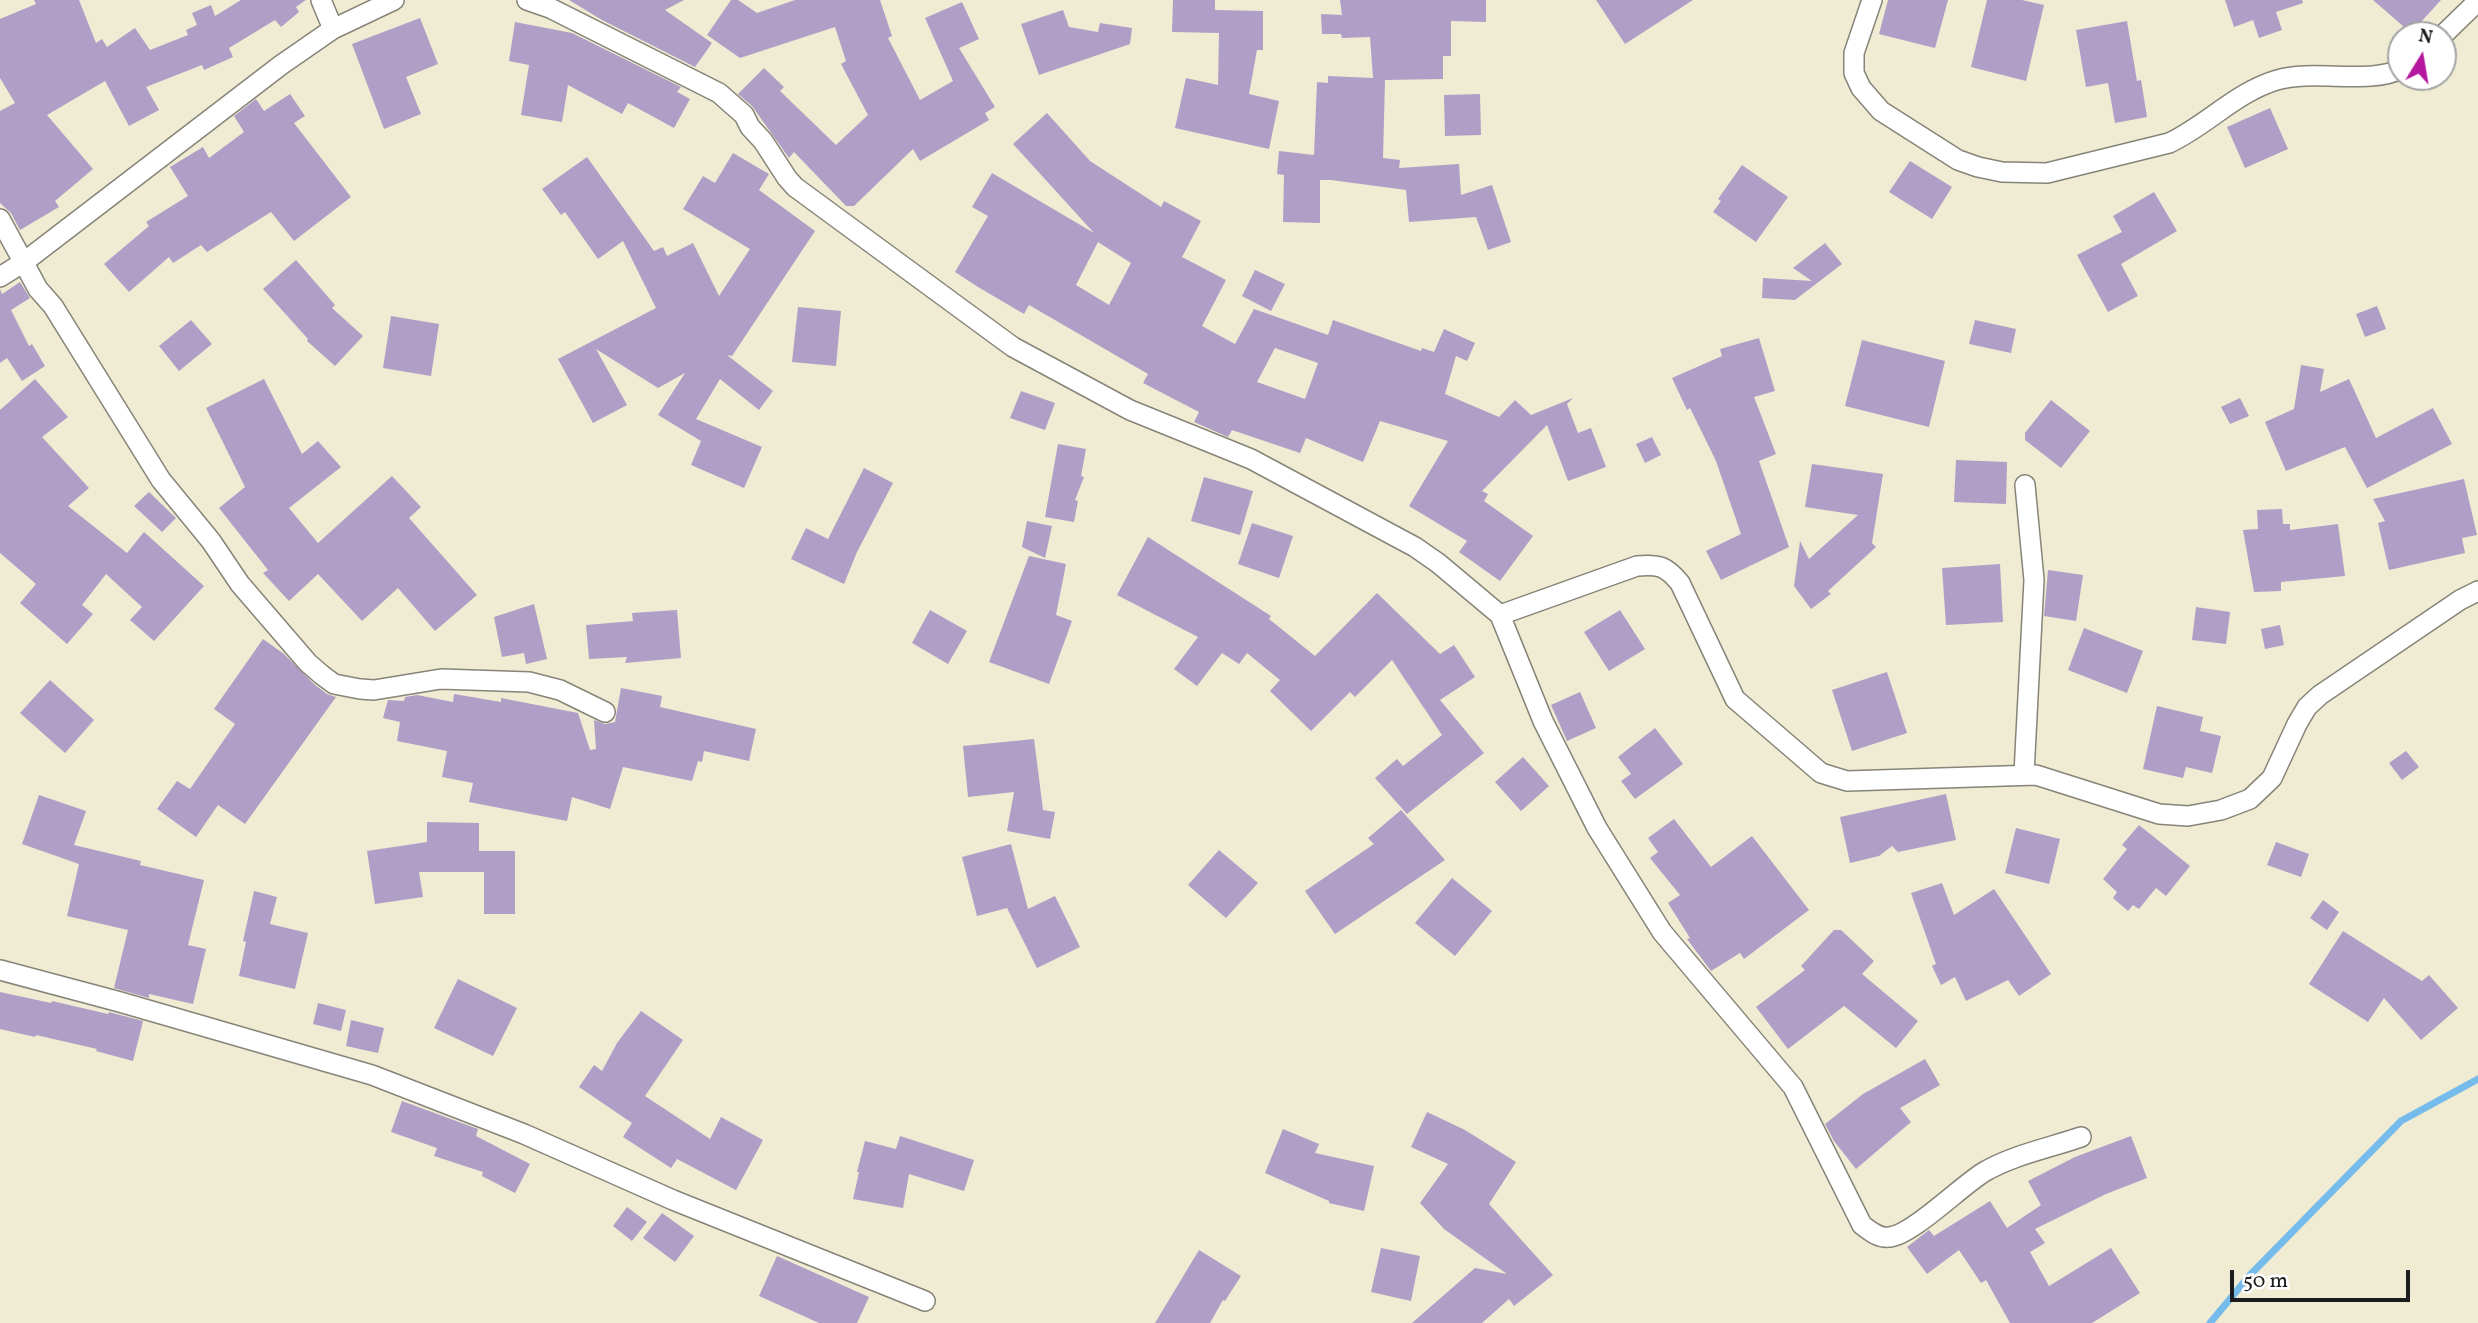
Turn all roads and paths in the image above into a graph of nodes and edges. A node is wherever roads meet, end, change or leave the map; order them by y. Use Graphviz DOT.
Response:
graph roads {
  1 [pos="321,0"];
  2 [pos="394,0"];
  3 [pos="527,0"];
  4 [pos="1872,0"];
  5 [pos="2478,1"];
  6 [pos="2457,21"];
  7 [pos="333,29"];
  8 [pos="2387,72"];
  9 [pos="0,219"];
  10 [pos="24,262"];
  11 [pos="0,277"];
  12 [pos="2025,485"];
  13 [pos="2478,591"];
  14 [pos="1500,615"];
  15 [pos="605,712"];
  16 [pos="2024,774"];
  17 [pos="0,970"];
  18 [pos="2081,1137"];
  19 [pos="925,1301"];
  1 -- 7 [label="street"];
  2 -- 7 [label="street"];
  3 -- 14 [label="street"];
  4 -- 8 [label="street"];
  5 -- 6 [label="street"];
  7 -- 10 [label="street"];
  9 -- 10 [label="street"];
  10 -- 11 [label="street"];
  10 -- 15 [label="street"];
  12 -- 16 [label="street"];
  13 -- 16 [label="street"];
  14 -- 16 [label="street"];
  14 -- 18 [label="street"];
  17 -- 19 [label="street"];
}
